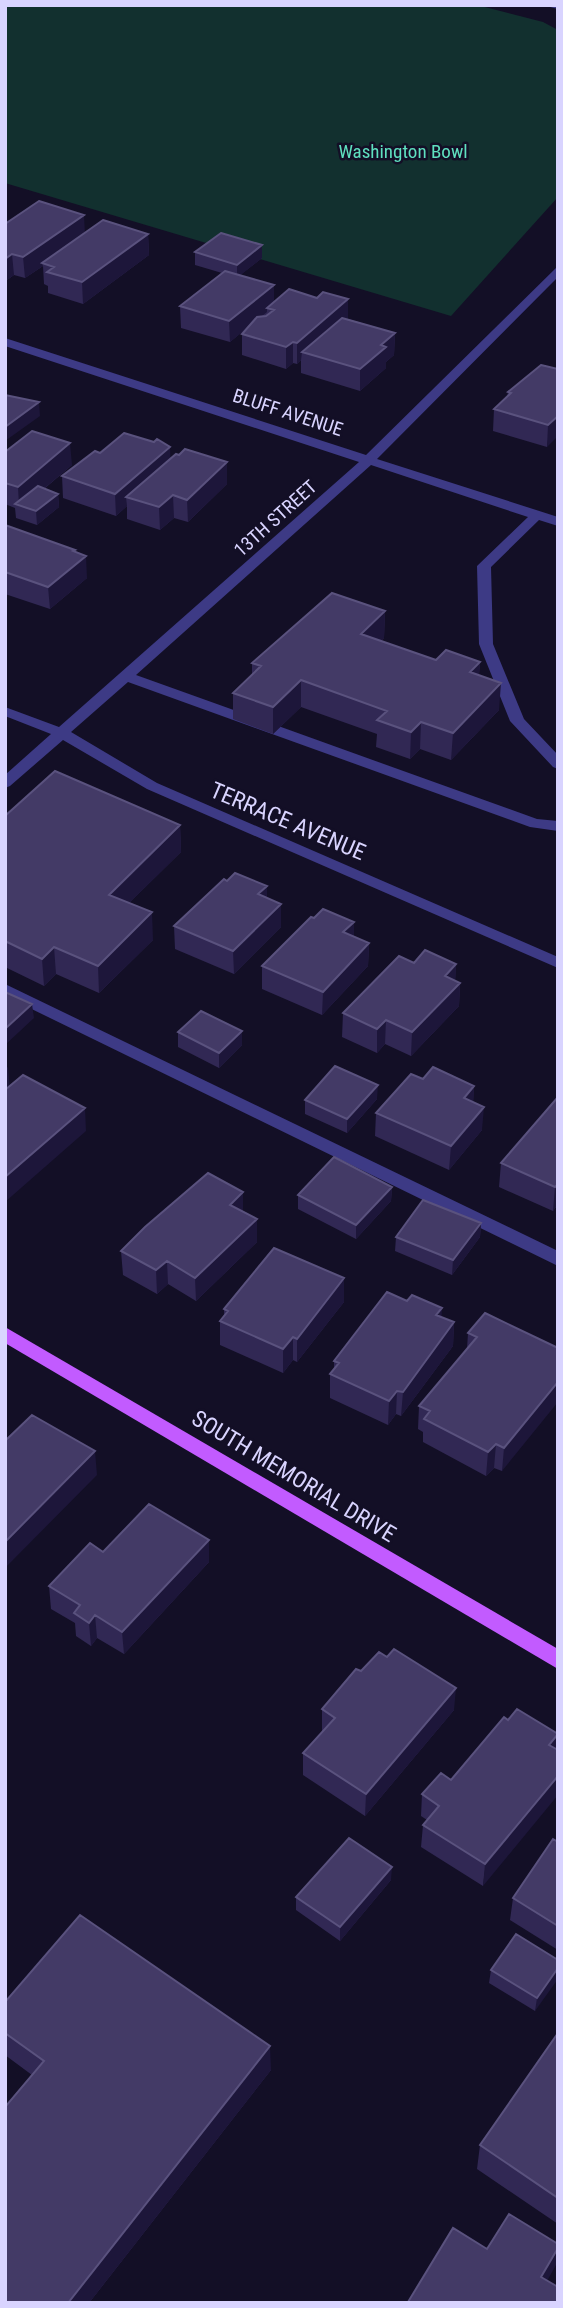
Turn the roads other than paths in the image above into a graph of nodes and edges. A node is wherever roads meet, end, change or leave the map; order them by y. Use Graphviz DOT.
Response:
graph roads {
  1 [pos="558,270"];
  2 [pos="5,342"];
  3 [pos="370,459"];
  4 [pos="537,515"];
  5 [pos="558,522"];
  6 [pos="126,676"];
  7 [pos="5,711"];
  8 [pos="62,733"];
  9 [pos="558,764"];
  10 [pos="5,783"];
  11 [pos="558,826"];
  12 [pos="558,963"];
  13 [pos="5,989"];
  14 [pos="558,1259"];
  15 [pos="5,1334"];
  16 [pos="558,1660"];
  1 -- 3 [label="street, 13TH STREET"];
  2 -- 3 [label="street, BLUFF AVENUE"];
  3 -- 4 [label="street, BLUFF AVENUE"];
  3 -- 6 [label="street, 13TH STREET"];
  4 -- 5 [label="street, BLUFF AVENUE"];
  4 -- 9 [label="street"];
  6 -- 8 [label="street, 13TH STREET"];
  6 -- 11 [label="street"];
  7 -- 8 [label="street, TERRACE AVENUE"];
  8 -- 10 [label="street, 13TH STREET"];
  8 -- 12 [label="street, TERRACE AVENUE"];
  13 -- 14 [label="street"];
  15 -- 16 [label="main road, SOUTH MEMORIAL DRIVE"];
}
